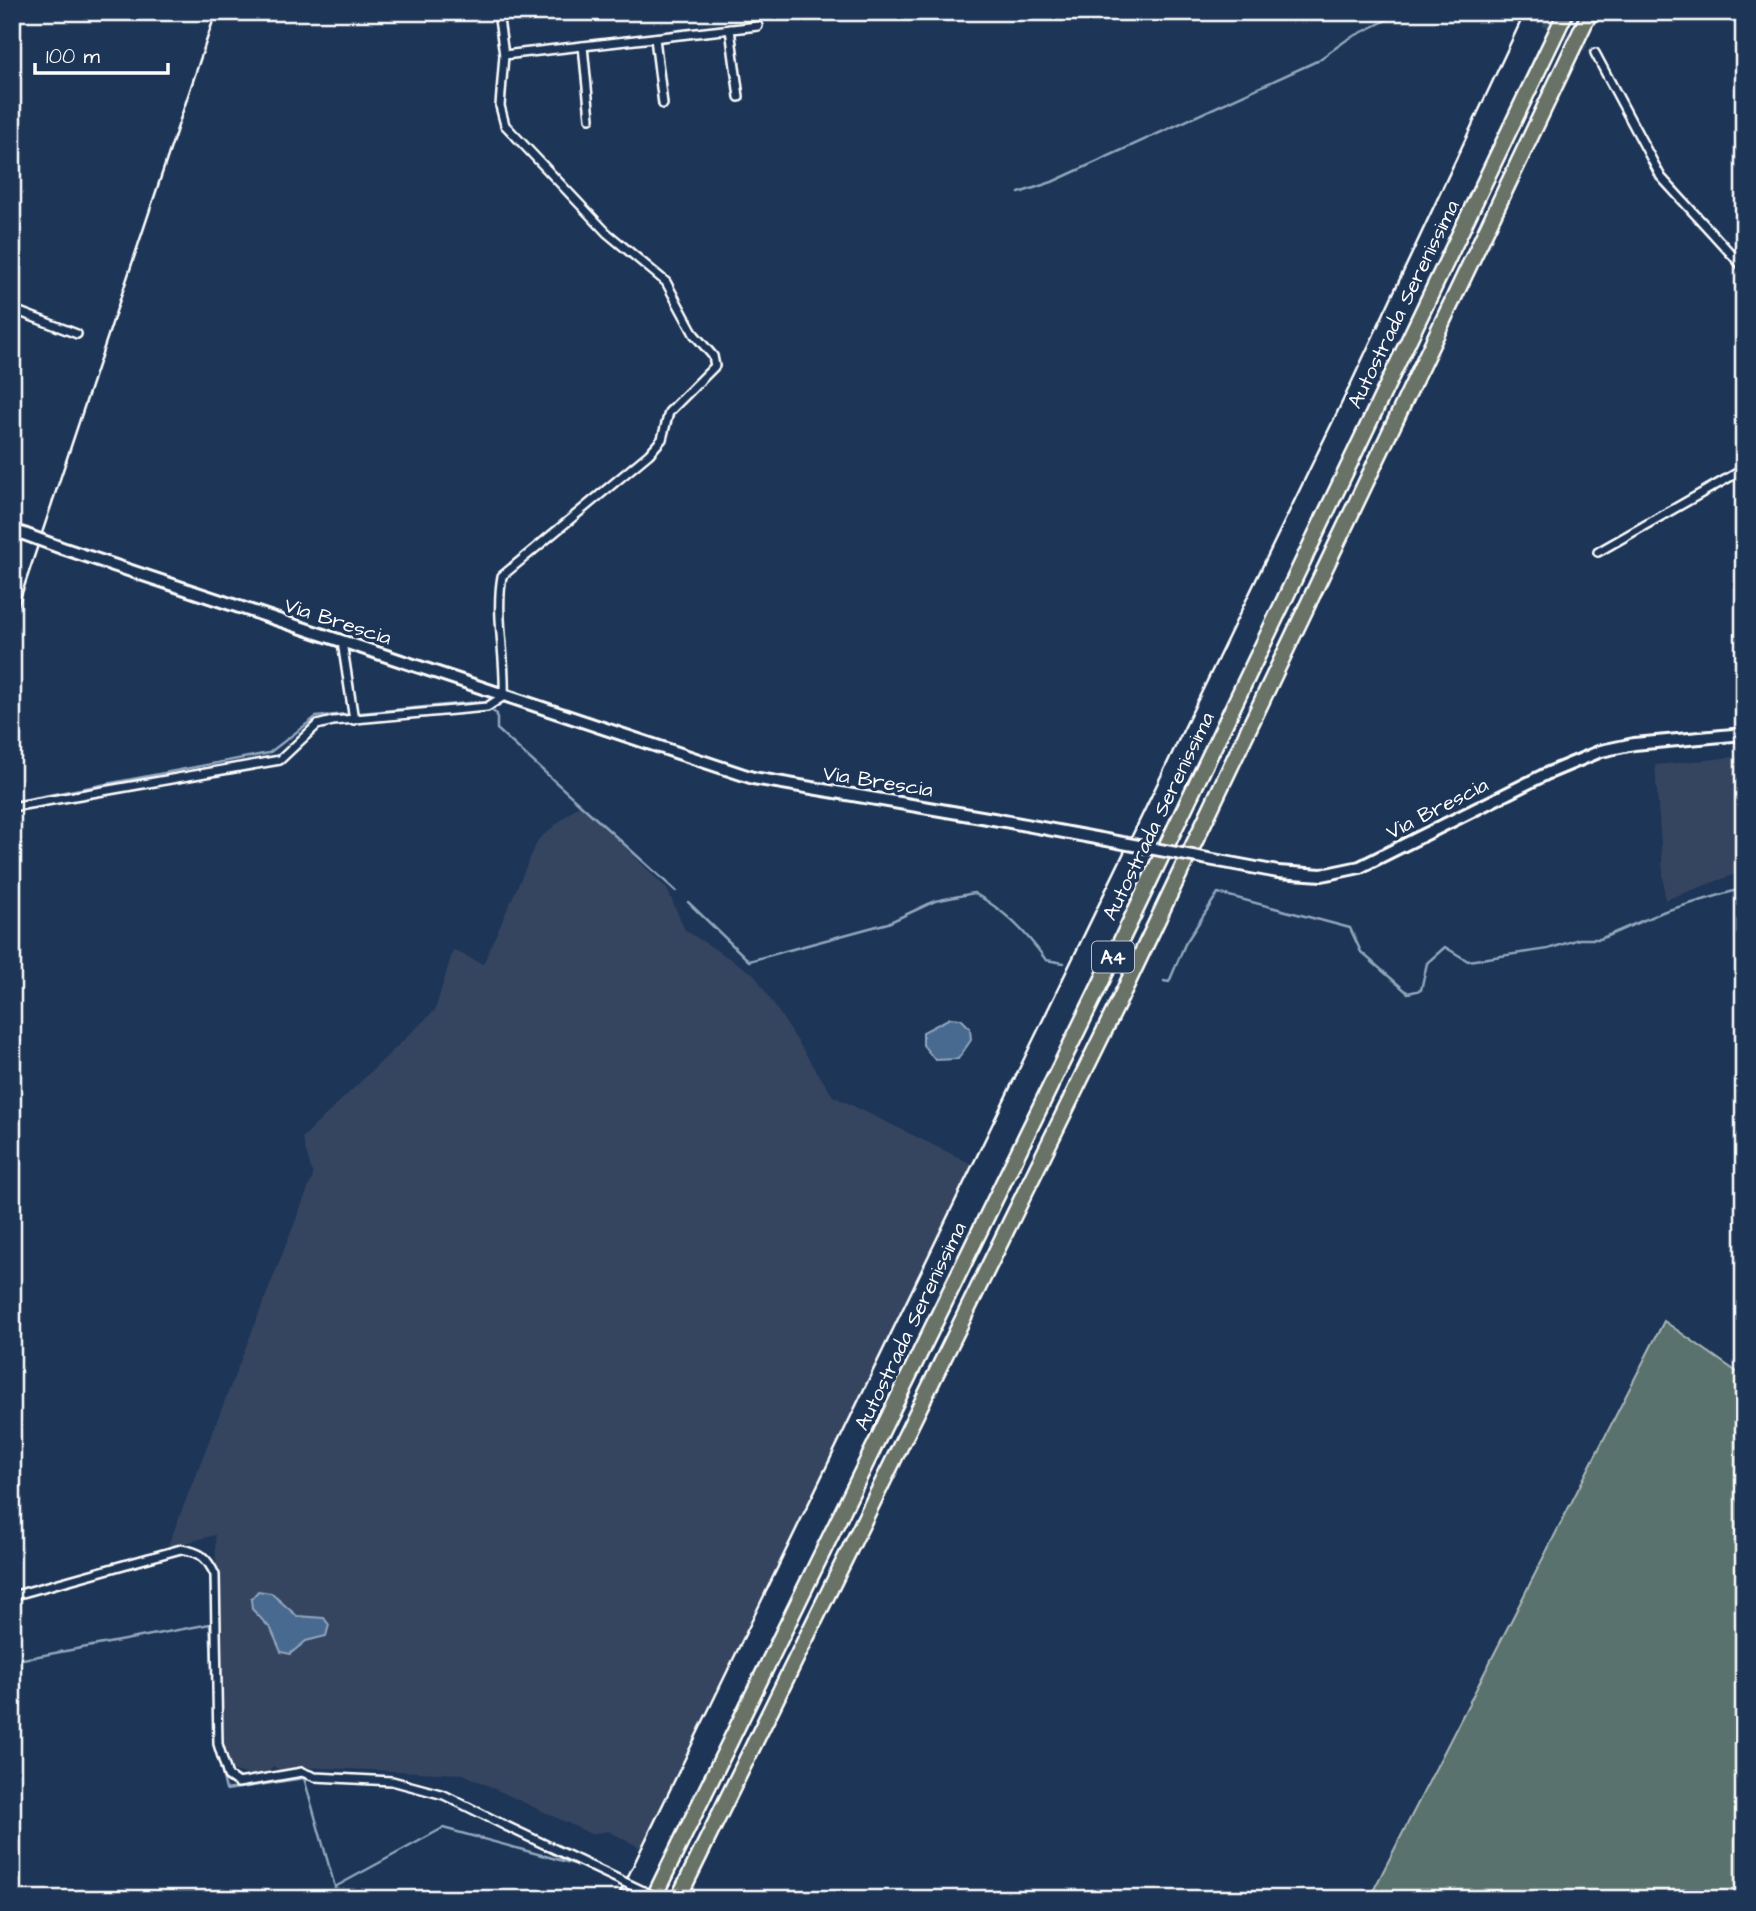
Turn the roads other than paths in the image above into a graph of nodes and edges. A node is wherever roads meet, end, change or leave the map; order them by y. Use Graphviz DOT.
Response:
graph roads {
  1 [pos="498,12"];
  2 [pos="1566,12"];
  3 [pos="1590,12"];
  4 [pos="758,26"];
  5 [pos="730,29"];
  6 [pos="654,38"];
  7 [pos="583,46"];
  8 [pos="1595,53"];
  9 [pos="504,55"];
  10 [pos="739,97"];
  11 [pos="663,104"];
  12 [pos="590,118"];
  13 [pos="1744,268"];
  14 [pos="12,309"];
  15 [pos="77,334"];
  16 [pos="1744,469"];
  17 [pos="12,530"];
  18 [pos="1598,552"];
  19 [pos="342,642"];
  20 [pos="504,696"];
  21 [pos="354,720"];
  22 [pos="1744,734"];
  23 [pos="12,807"];
  24 [pos="12,1596"];
  25 [pos="653,1899"];
  26 [pos="660,1899"];
  27 [pos="678,1899"];
  1 -- 9 [label="street"];
  2 -- 25 [label="highway, Autostrada Serenissima / A4"];
  3 -- 27 [label="highway, Autostrada Serenissima / A4"];
  4 -- 5 [label="street"];
  5 -- 6 [label="street"];
  5 -- 10 [label="street"];
  6 -- 7 [label="street"];
  6 -- 11 [label="street"];
  7 -- 9 [label="street"];
  7 -- 12 [label="street"];
  8 -- 13 [label="street"];
  9 -- 20 [label="street"];
  14 -- 15 [label="street"];
  16 -- 18 [label="street"];
  17 -- 19 [label="main road, Via Brescia, bridge"];
  19 -- 20 [label="main road, Via Brescia"];
  19 -- 21 [label="street"];
  20 -- 21 [label="street"];
  20 -- 22 [label="main road, Via Brescia, bridge"];
  21 -- 23 [label="street"];
  24 -- 26 [label="street, bridge"];
}
